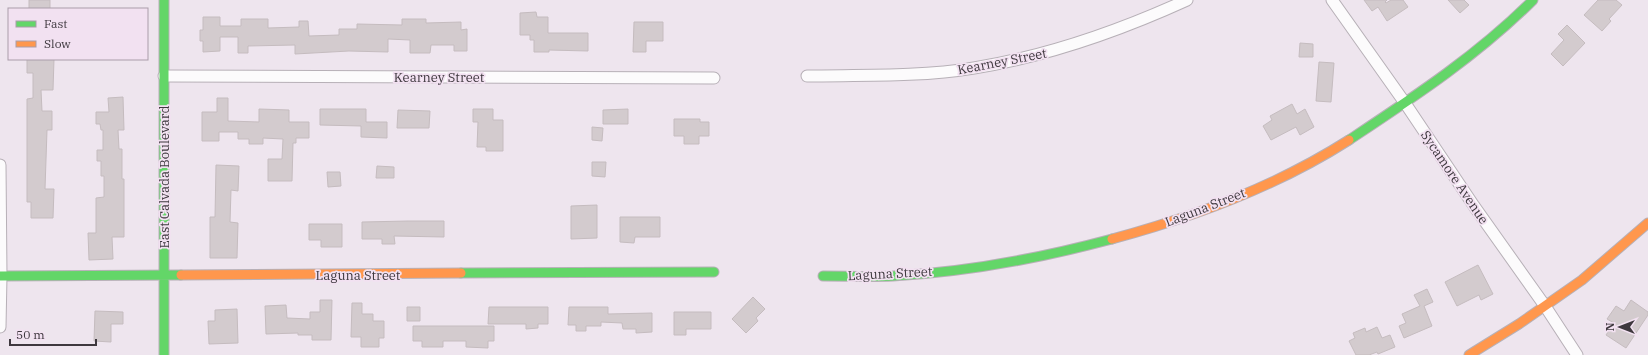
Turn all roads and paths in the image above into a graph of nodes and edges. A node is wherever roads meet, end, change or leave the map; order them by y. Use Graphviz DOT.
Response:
graph roads {
  1 [pos="164,0"];
  2 [pos="1187,0"];
  3 [pos="1332,0"];
  4 [pos="1533,0"];
  5 [pos="164,76"];
  6 [pos="807,76"];
  7 [pos="714,78"];
  8 [pos="1405,103"];
  9 [pos="0,165"];
  10 [pos="1648,223"];
  11 [pos="714,272"];
  12 [pos="1,276"];
  13 [pos="164,276"];
  14 [pos="824,276"];
  15 [pos="1545,306"];
  16 [pos="0,327"];
  17 [pos="164,355"];
  18 [pos="1469,355"];
  19 [pos="1577,355"];
  1 -- 5 [label="street, East Calvada Boulevard"];
  2 -- 6 [label="street, Kearney Street"];
  3 -- 8 [label="street, Sycamore Avenue"];
  4 -- 8 [label="street, Laguna Street"];
  5 -- 7 [label="street, Kearney Street"];
  5 -- 13 [label="street, East Calvada Boulevard"];
  8 -- 14 [label="street, Laguna Street"];
  8 -- 15 [label="street, Sycamore Avenue"];
  9 -- 12 [label="street"];
  10 -- 15 [label="street"];
  11 -- 13 [label="street, Laguna Street"];
  12 -- 13 [label="street, Laguna Street"];
  12 -- 16 [label="street"];
  13 -- 17 [label="street, East Calvada Boulevard"];
  15 -- 18 [label="street"];
  15 -- 19 [label="street, Sycamore Avenue"];
}
